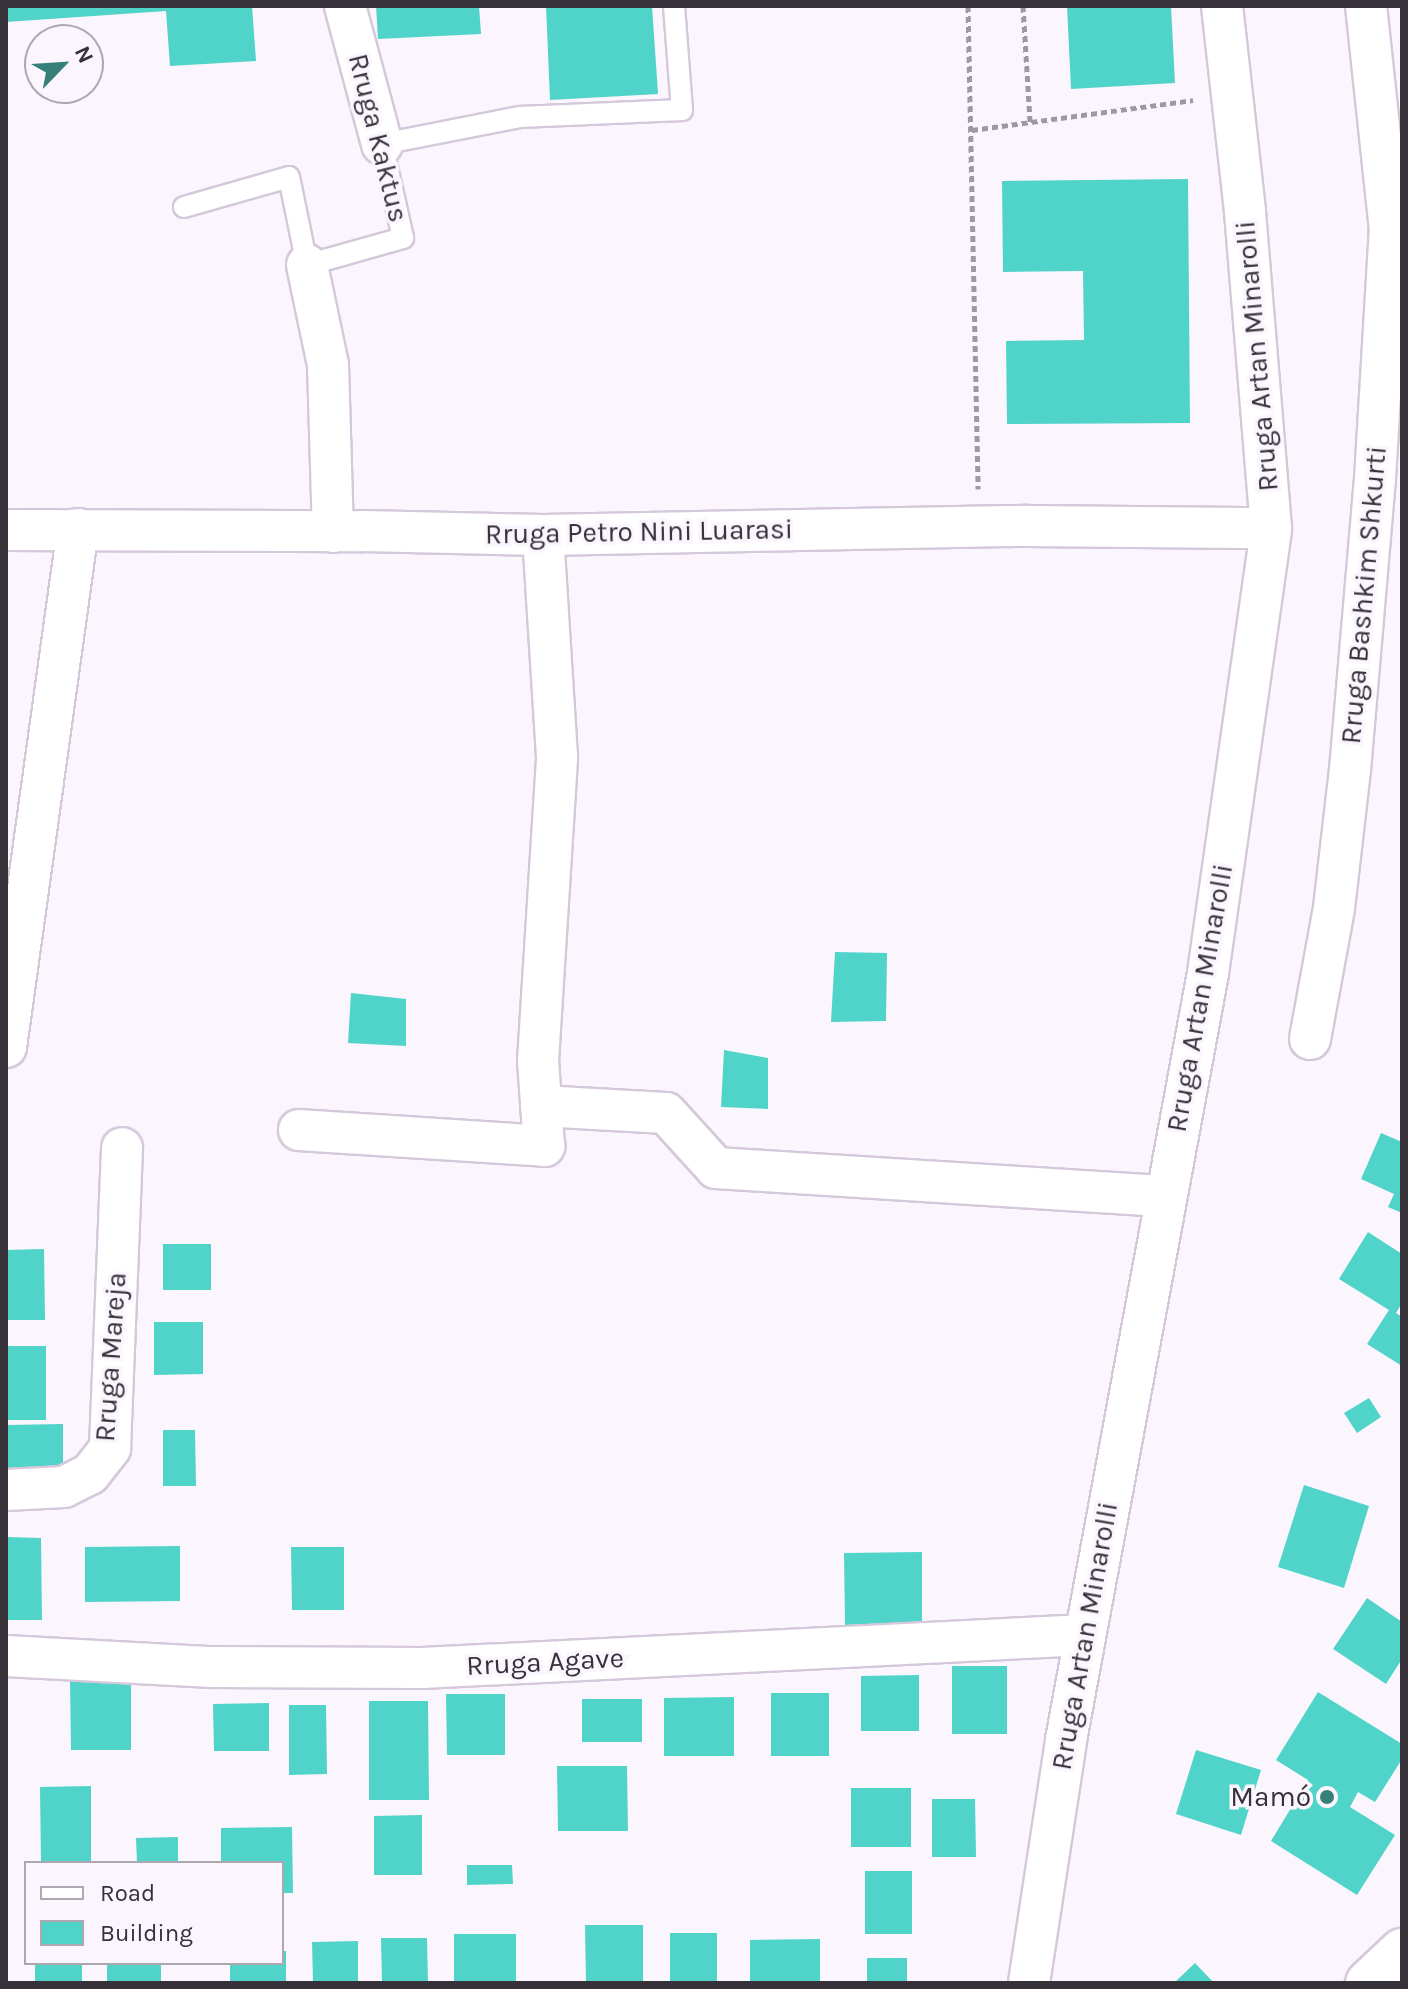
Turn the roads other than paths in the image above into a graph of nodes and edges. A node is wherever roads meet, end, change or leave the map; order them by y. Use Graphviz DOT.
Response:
graph roads {
  1 [pos="345,6"];
  2 [pos="674,6"];
  3 [pos="1222,6"];
  4 [pos="1366,6"];
  5 [pos="382,144"];
  6 [pos="184,207"];
  7 [pos="307,265"];
  8 [pos="1388,478"];
  9 [pos="1271,528"];
  10 [pos="78,529"];
  11 [pos="6,530"];
  12 [pos="333,532"];
  13 [pos="543,535"];
  14 [pos="1310,1039"];
  15 [pos="6,1047"];
  16 [pos="541,1106"];
  17 [pos="299,1130"];
  18 [pos="122,1148"];
  19 [pos="1166,1196"];
  20 [pos="6,1490"];
  21 [pos="1085,1635"];
  22 [pos="6,1656"];
  23 [pos="1402,1951"];
  24 [pos="1029,1983"];
  25 [pos="1368,1983"];
  1 -- 5 [label="street, Rruga Kaktus"];
  2 -- 5 [label="lane"];
  3 -- 9 [label="street, Rruga Artan Minarolli"];
  4 -- 8 [label="street, Rruga Bashkim Shkurti"];
  5 -- 7 [label="lane, Rruga Kaktus"];
  6 -- 7 [label="lane"];
  7 -- 12 [label="street"];
  8 -- 14 [label="street, Rruga Bashkim Shkurti"];
  9 -- 13 [label="street, Rruga Petro Nini Luarasi"];
  9 -- 19 [label="street, Rruga Artan Minarolli"];
  10 -- 11 [label="street, Rruga Petro Nini Luarasi"];
  10 -- 12 [label="street, Rruga Petro Nini Luarasi"];
  10 -- 15 [label="street"];
  12 -- 13 [label="street, Rruga Petro Nini Luarasi"];
  13 -- 16 [label="street"];
  16 -- 17 [label="street"];
  16 -- 19 [label="street"];
  18 -- 20 [label="street, Rruga Mareja"];
  19 -- 21 [label="street, Rruga Artan Minarolli"];
  21 -- 22 [label="street, Rruga Agave"];
  21 -- 24 [label="street, Rruga Artan Minarolli"];
  23 -- 25 [label="main road"];
}
